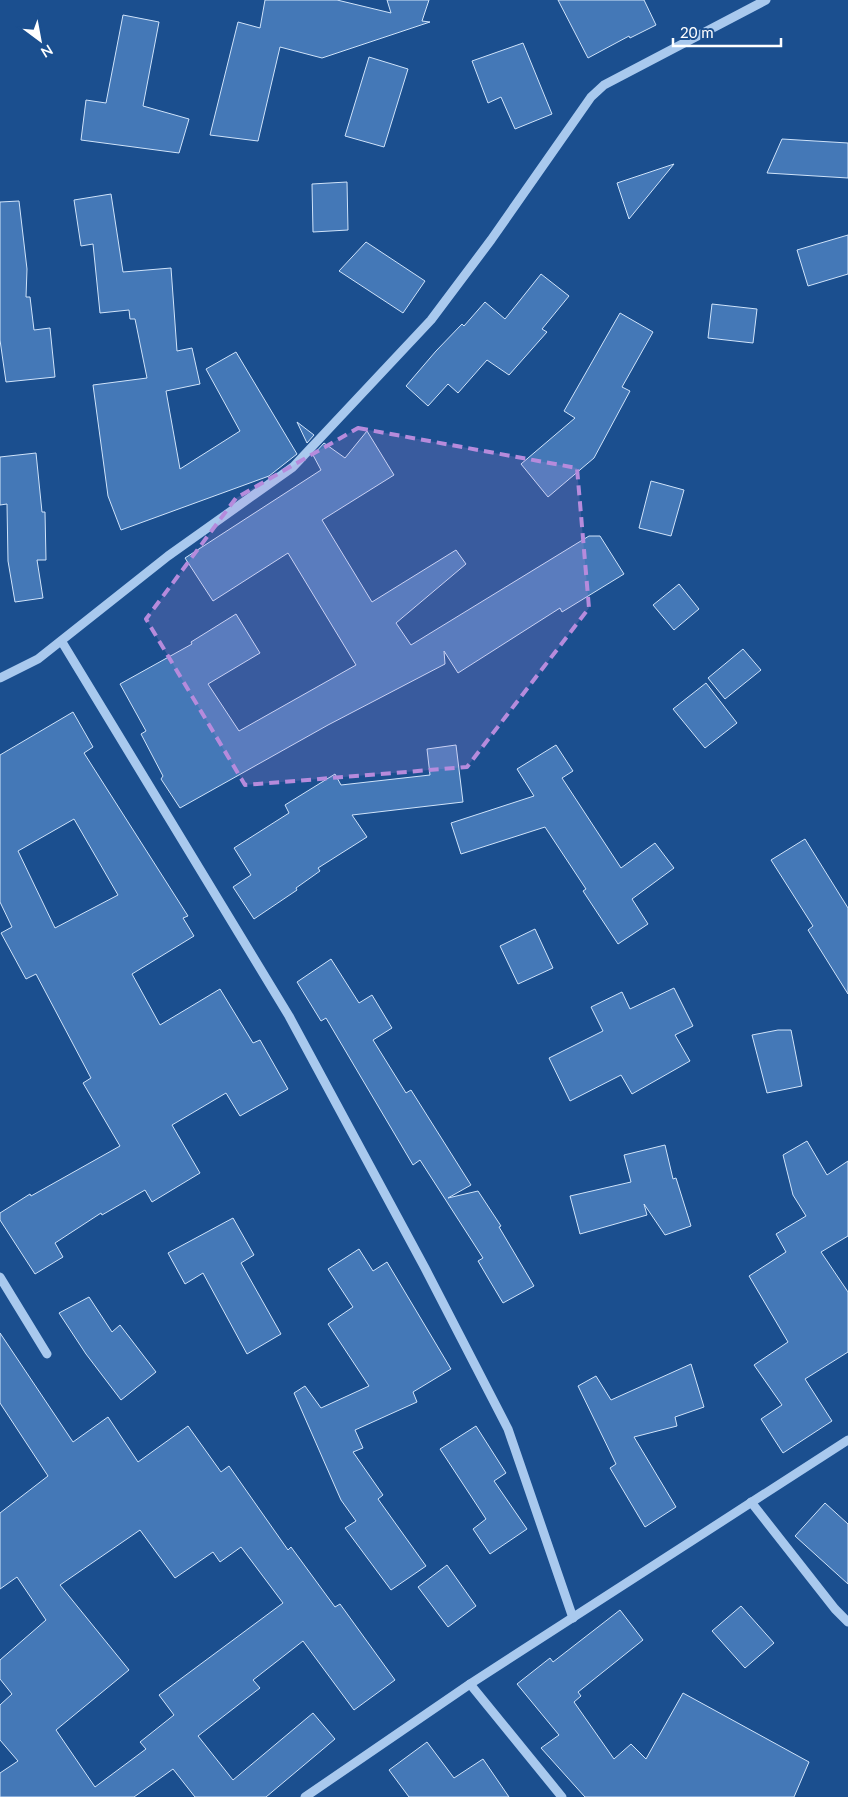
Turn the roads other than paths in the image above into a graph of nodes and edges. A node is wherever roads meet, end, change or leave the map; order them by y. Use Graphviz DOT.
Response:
graph roads {
  1 [pos="766,0"];
  2 [pos="62,642"];
  3 [pos="0,678"];
  4 [pos="0,1277"];
  5 [pos="47,1354"];
  6 [pos="848,1440"];
  7 [pos="751,1502"];
  8 [pos="573,1618"];
  9 [pos="848,1622"];
  10 [pos="470,1684"];
  11 [pos="304,1797"];
  12 [pos="562,1797"];
  1 -- 2 [label="street"];
  2 -- 3 [label="street"];
  2 -- 8 [label="street"];
  4 -- 5 [label="street"];
  6 -- 7 [label="street"];
  7 -- 8 [label="street"];
  7 -- 9 [label="street"];
  8 -- 10 [label="street"];
  10 -- 11 [label="street"];
  10 -- 12 [label="street"];
}
